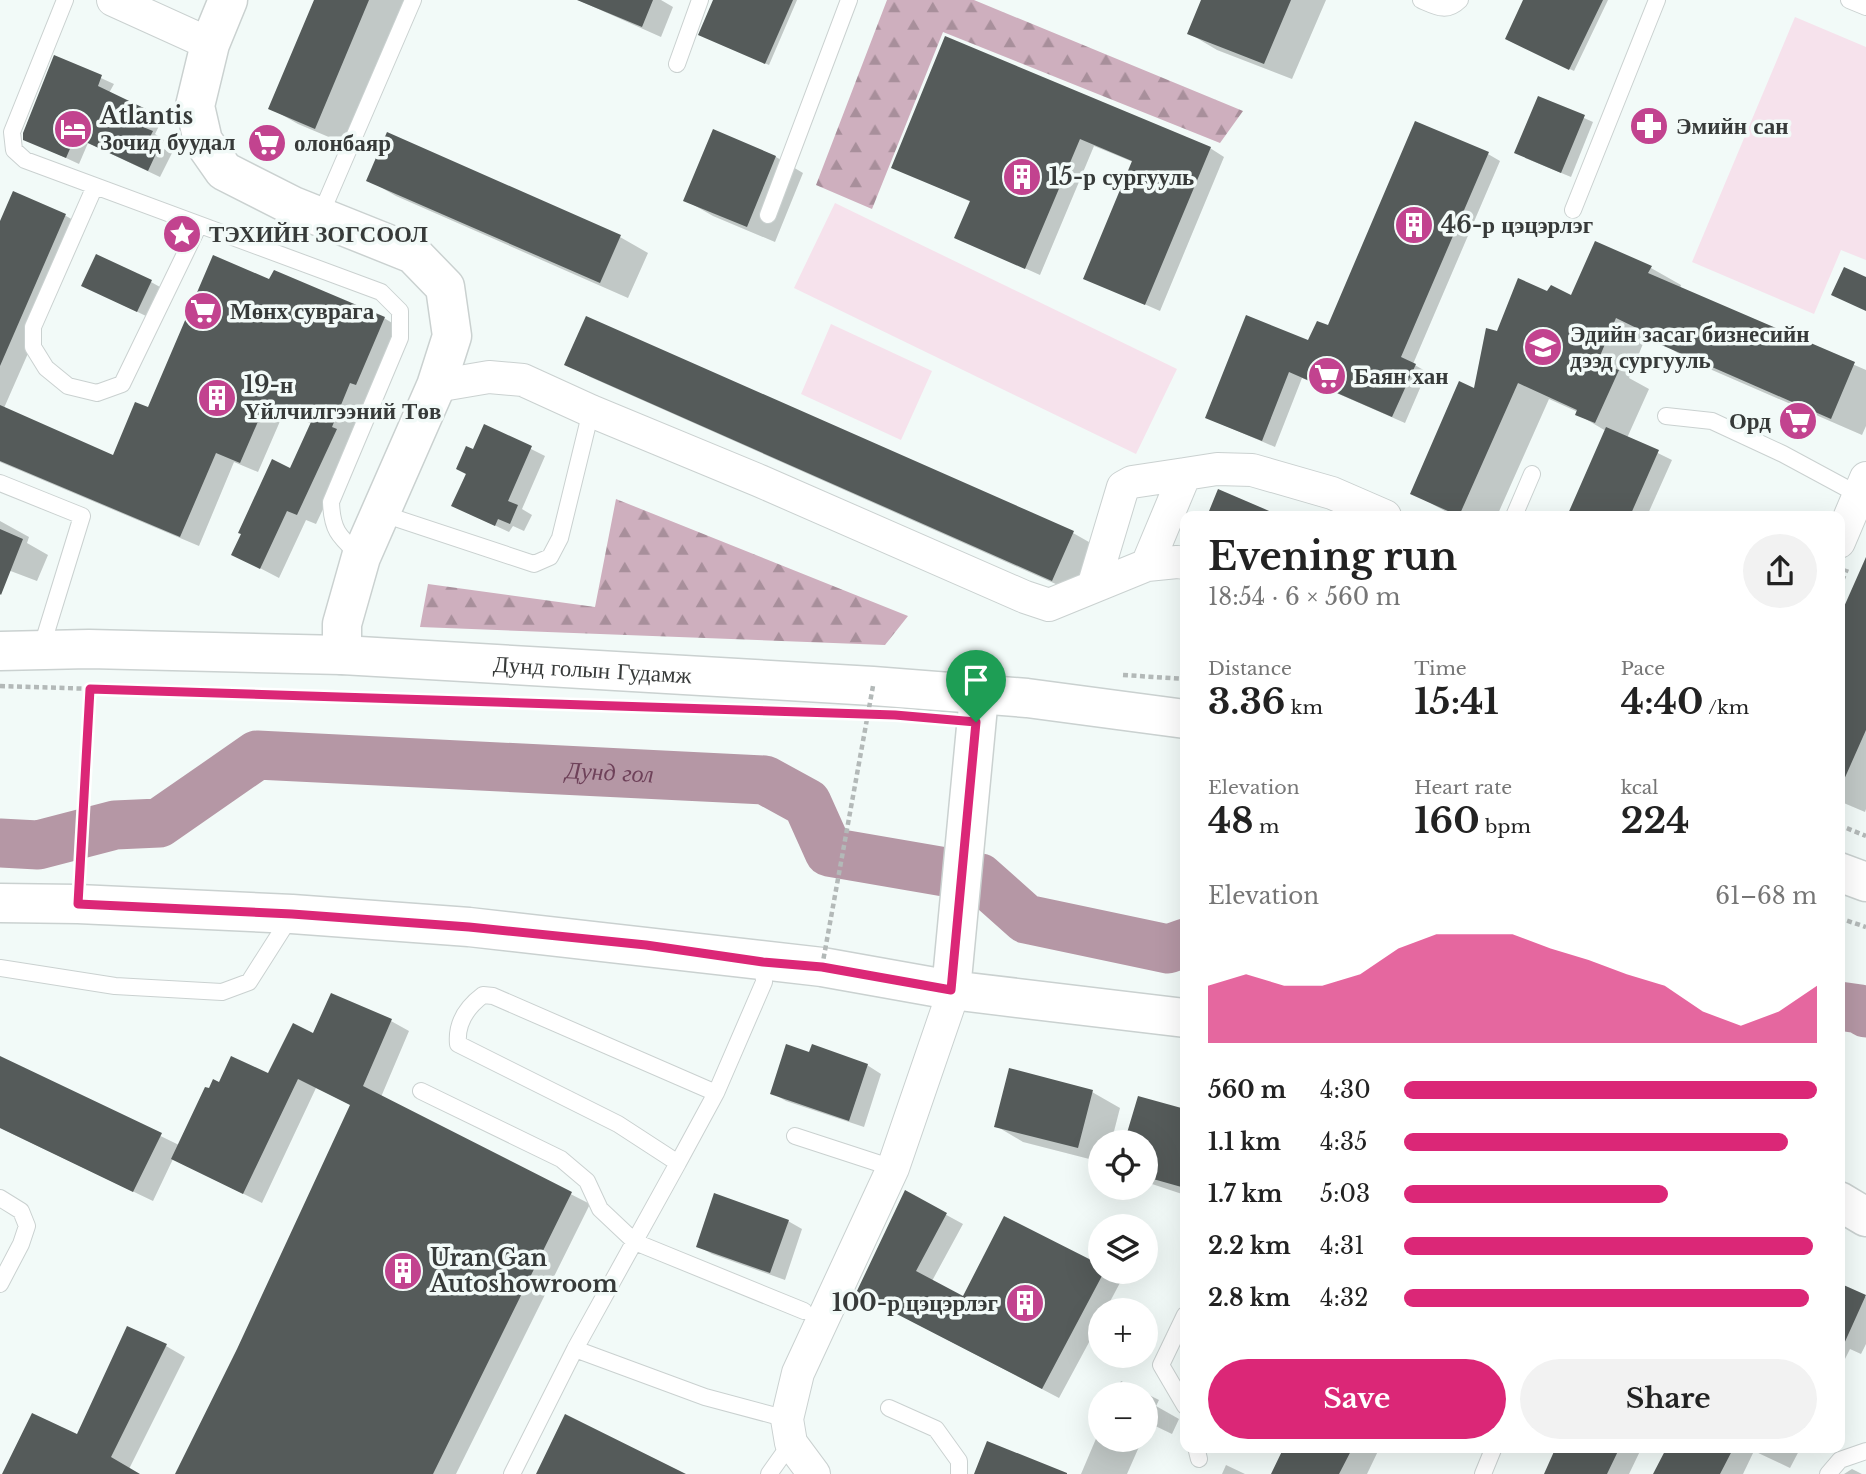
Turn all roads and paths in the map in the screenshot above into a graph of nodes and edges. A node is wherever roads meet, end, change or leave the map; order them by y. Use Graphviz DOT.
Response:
graph roads {
  1 [pos="65,0"];
  2 [pos="113,0"];
  3 [pos="228,0"];
  4 [pos="413,0"];
  5 [pos="700,0"];
  6 [pos="849,0"];
  7 [pos="1421,0"];
  8 [pos="1460,0"];
  9 [pos="1657,0"];
  10 [pos="1849,0"];
  11 [pos="1866,7"];
  12 [pos="210,44"];
  13 [pos="677,64"];
  14 [pos="95,186"];
  15 [pos="1573,210"];
  16 [pos="768,215"];
  17 [pos="320,217"];
  18 [pos="199,225"];
  19 [pos="436,386"];
  20 [pos="591,411"];
  21 [pos="1666,416"];
  22 [pos="1185,474"];
  23 [pos="1532,474"];
  24 [pos="0,483"];
  25 [pos="1862,487"];
  26 [pos="1373,511"];
  27 [pos="1516,511"];
  28 [pos="380,513"];
  29 [pos="1845,528"];
  30 [pos="361,557"];
  31 [pos="1180,562"];
  32 [pos="1147,565"];
  33 [pos="1093,587"];
  34 [pos="0,651"];
  35 [pos="40,651"];
  36 [pos="342,655"];
  37 [pos="0,686"];
  38 [pos="90,689"];
  39 [pos="590,704"];
  40 [pos="874,705"];
  41 [pos="977,712"];
  42 [pos="1180,718"];
  43 [pos="1845,827"];
  44 [pos="1866,836"];
  45 [pos="1845,874"];
  46 [pos="1866,882"];
  47 [pos="0,902"];
  48 [pos="78,904"];
  49 [pos="292,914"];
  50 [pos="1845,920"];
  51 [pos="1866,927"];
  52 [pos="763,962"];
  53 [pos="822,967"];
  54 [pos="0,968"];
  55 [pos="953,976"];
  56 [pos="1180,1017"];
  57 [pos="421,1091"];
  58 [pos="716,1093"];
  59 [pos="795,1136"];
  60 [pos="678,1163"];
  61 [pos="893,1168"];
  62 [pos="0,1198"];
  63 [pos="1845,1205"];
  64 [pos="1866,1217"];
  65 [pos="635,1242"];
  66 [pos="0,1284"];
  67 [pos="804,1311"];
  68 [pos="1180,1325"];
  69 [pos="575,1349"];
  70 [pos="1180,1397"];
  71 [pos="889,1408"];
  72 [pos="789,1431"];
  73 [pos="1866,1451"];
  74 [pos="1492,1453"];
  75 [pos="512,1474"];
  76 [pos="769,1474"];
  77 [pos="814,1474"];
  78 [pos="959,1474"];
  79 [pos="1483,1474"];
  80 [pos="1828,1474"];
  1 -- 14 [label="lane"];
  2 -- 12 [label="street"];
  3 -- 12 [label="street"];
  4 -- 17 [label="lane"];
  5 -- 13 [label="lane"];
  6 -- 16 [label="lane"];
  7 -- 8 [label="lane"];
  9 -- 15 [label="lane"];
  10 -- 11 [label="lane"];
  12 -- 17 [label="street"];
  14 -- 18 [label="lane"];
  14 -- 18 [label="lane"];
  17 -- 19 [label="street"];
  18 -- 30 [label="lane"];
  19 -- 20 [label="street"];
  19 -- 28 [label="street"];
  20 -- 28 [label="lane"];
  20 -- 33 [label="street"];
  21 -- 25 [label="lane"];
  22 -- 26 [label="street"];
  22 -- 32 [label="street"];
  22 -- 33 [label="street"];
  23 -- 27 [label="lane"];
  24 -- 35 [label="lane"];
  25 -- 29 [label="street"];
  28 -- 30 [label="street"];
  30 -- 36 [label="street"];
  31 -- 32 [label="street"];
  32 -- 33 [label="street"];
  34 -- 35 [label="street, Дунд голын Гудамж"];
  35 -- 36 [label="street, Дунд голын Гудамж"];
  36 -- 40 [label="street, Дунд голын Гудамж"];
  37 -- 38 [label="path"];
  38 -- 39 [label="path"];
  38 -- 48 [label="path, bridge"];
  40 -- 41 [label="street, Дунд голын Гудамж"];
  40 -- 53 [label="path, bridge"];
  41 -- 42 [label="street, Дунд голын Гудамж"];
  41 -- 55 [label="street"];
  43 -- 44 [label="path"];
  45 -- 46 [label="street"];
  47 -- 48 [label="street"];
  48 -- 49 [label="street"];
  49 -- 52 [label="street"];
  49 -- 54 [label="lane"];
  50 -- 51 [label="path"];
  52 -- 53 [label="street"];
  52 -- 58 [label="lane"];
  53 -- 55 [label="street"];
  55 -- 56 [label="street"];
  55 -- 61 [label="street"];
  57 -- 65 [label="lane"];
  58 -- 60 [label="lane"];
  58 -- 60 [label="lane"];
  59 -- 61 [label="lane"];
  60 -- 65 [label="lane"];
  61 -- 72 [label="street"];
  62 -- 66 [label="lane"];
  63 -- 64 [label="street"];
  65 -- 67 [label="lane"];
  65 -- 69 [label="lane"];
  68 -- 70 [label="lane"];
  69 -- 72 [label="lane"];
  69 -- 75 [label="lane"];
  71 -- 78 [label="lane"];
  72 -- 76 [label="lane"];
  72 -- 77 [label="street"];
  73 -- 80 [label="lane"];
  74 -- 79 [label="lane"];
}
